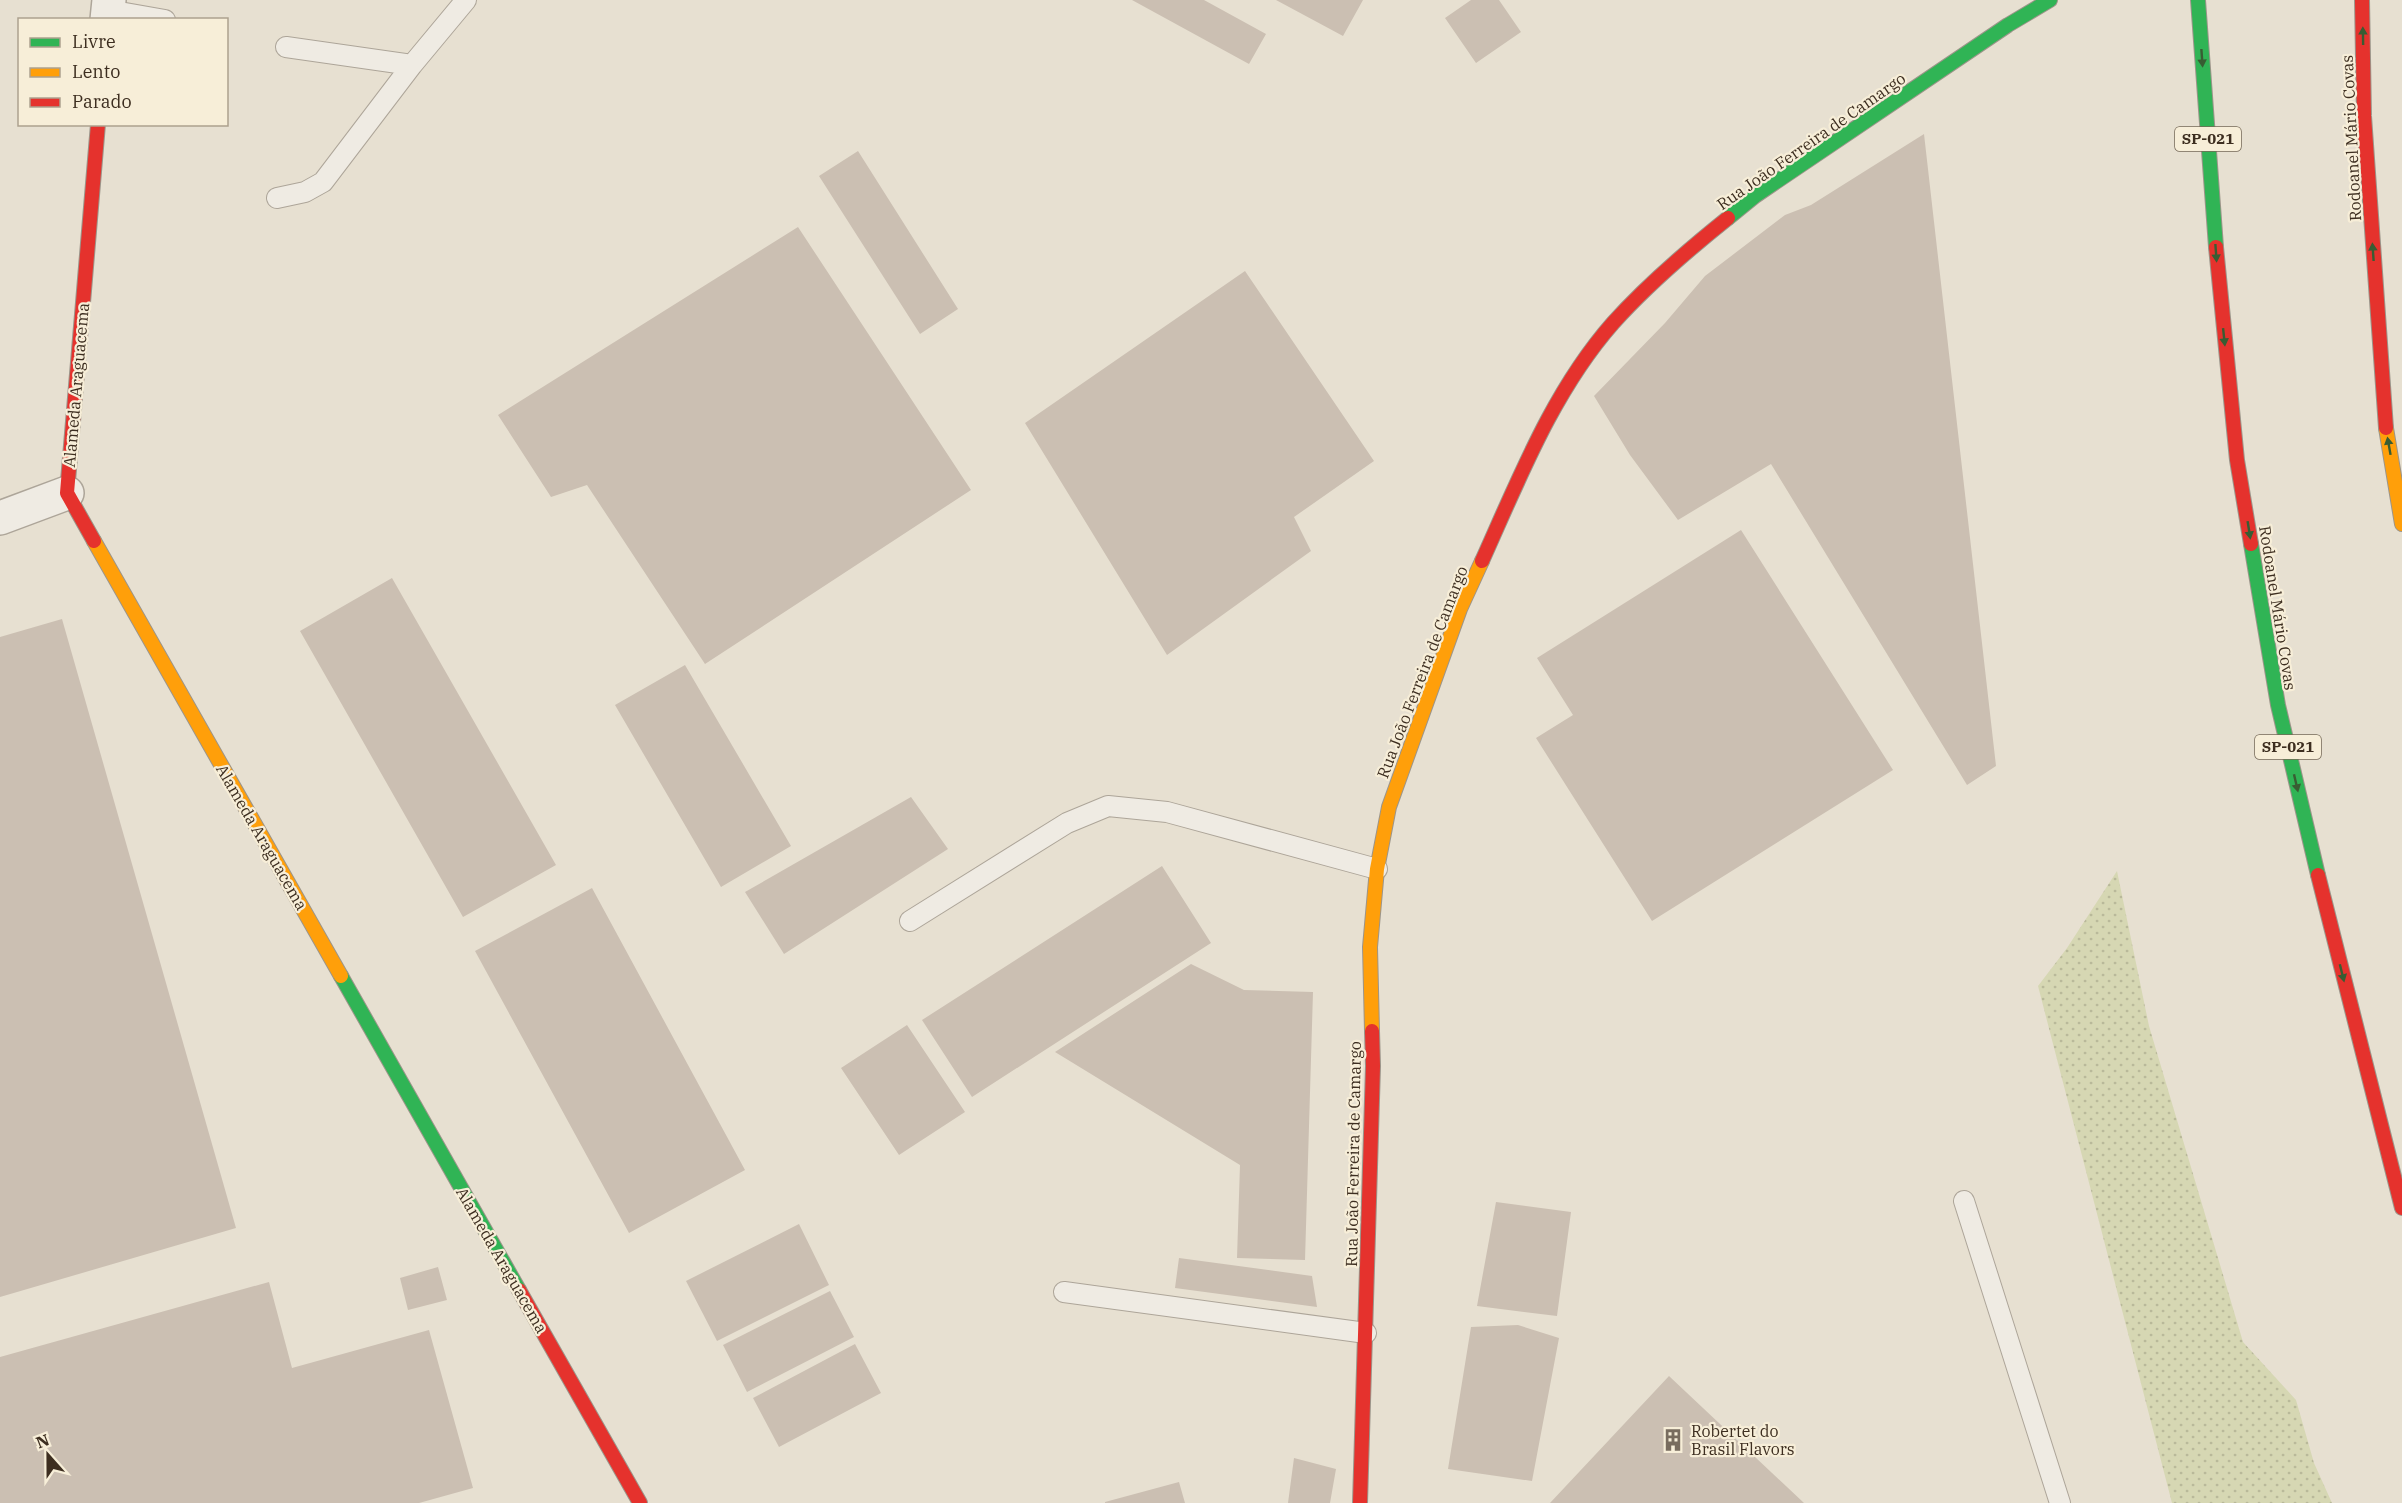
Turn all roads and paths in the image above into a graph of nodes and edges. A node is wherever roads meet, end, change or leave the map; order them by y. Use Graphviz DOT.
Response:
graph roads {
  1 [pos="466,0"];
  2 [pos="2050,0"];
  3 [pos="2198,0"];
  4 [pos="2362,0"];
  5 [pos="108,10"];
  6 [pos="154,18"];
  7 [pos="286,47"];
  8 [pos="412,65"];
  9 [pos="98,126"];
  10 [pos="277,198"];
  11 [pos="67,493"];
  12 [pos="0,518"];
  13 [pos="2402,524"];
  14 [pos="1377,869"];
  15 [pos="910,921"];
  16 [pos="1964,1201"];
  17 [pos="2402,1208"];
  18 [pos="1064,1292"];
  19 [pos="1366,1333"];
  20 [pos="640,1503"];
  21 [pos="1360,1503"];
  22 [pos="2060,1503"];
  1 -- 8 [label="lane"];
  2 -- 14 [label="main road, Rua João Ferreira de Camargo"];
  3 -- 17 [label="main road, Rodoanel Mário Covas / SP-021, one-way"];
  13 -- 4 [label="main road, Rodoanel Mário Covas, one-way"];
  5 -- 6 [label="lane"];
  7 -- 8 [label="lane"];
  8 -- 10 [label="lane"];
  9 -- 11 [label="main road, Alameda Araguacema"];
  11 -- 12 [label="street"];
  11 -- 20 [label="main road, Alameda Araguacema"];
  14 -- 15 [label="lane"];
  14 -- 19 [label="main road, Rua João Ferreira de Camargo"];
  16 -- 22 [label="lane"];
  18 -- 19 [label="lane"];
  19 -- 21 [label="main road, Rua João Ferreira de Camargo"];
}
